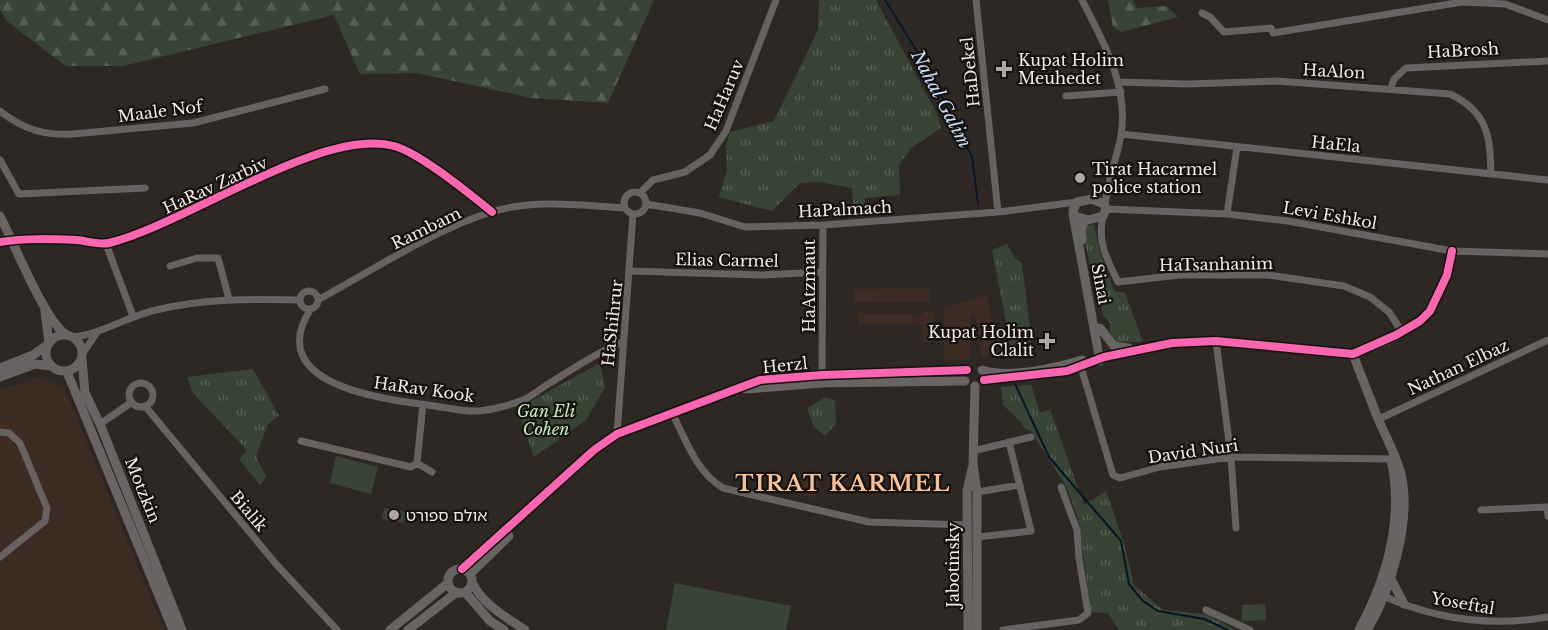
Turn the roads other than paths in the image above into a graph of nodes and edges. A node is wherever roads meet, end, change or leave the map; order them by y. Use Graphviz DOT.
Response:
graph roads {
  1 [pos="776,0"];
  2 [pos="976,0"];
  3 [pos="1082,0"];
  4 [pos="1202,13"];
  5 [pos="1548,20"];
  6 [pos="1548,61"];
  7 [pos="1119,82"];
  8 [pos="1391,88"];
  9 [pos="325,89"];
  10 [pos="1120,92"];
  11 [pos="1066,96"];
  12 [pos="0,111"];
  13 [pos="1121,134"];
  14 [pos="1237,147"];
  15 [pos="0,160"];
  16 [pos="1491,174"];
  17 [pos="1548,180"];
  18 [pos="1107,187"];
  19 [pos="145,189"];
  20 [pos="640,193"];
  21 [pos="1097,200"];
  22 [pos="646,204"];
  23 [pos="624,208"];
  24 [pos="1074,209"];
  25 [pos="1105,211"];
  26 [pos="492,212"];
  27 [pos="998,212"];
  28 [pos="633,214"];
  29 [pos="1227,214"];
  30 [pos="0,216"];
  31 [pos="1085,220"];
  32 [pos="823,225"];
  33 [pos="13,240"];
  34 [pos="0,242"];
  35 [pos="106,244"];
  36 [pos="1452,250"];
  37 [pos="1548,254"];
  38 [pos="170,266"];
  39 [pos="630,271"];
  40 [pos="823,272"];
  41 [pos="229,298"];
  42 [pos="299,300"];
  43 [pos="318,300"];
  44 [pos="44,305"];
  45 [pos="310,310"];
  46 [pos="133,316"];
  47 [pos="1100,328"];
  48 [pos="98,331"];
  49 [pos="1402,332"];
  50 [pos="70,336"];
  51 [pos="1548,340"];
  52 [pos="1216,341"];
  53 [pos="622,342"];
  54 [pos="48,344"];
  55 [pos="1138,349"];
  56 [pos="1353,354"];
  57 [pos="82,356"];
  58 [pos="1101,358"];
  59 [pos="51,366"];
  60 [pos="1081,367"];
  61 [pos="0,368"];
  62 [pos="966,370"];
  63 [pos="982,370"];
  64 [pos="67,372"];
  65 [pos="0,377"];
  66 [pos="822,379"];
  67 [pos="984,380"];
  68 [pos="965,381"];
  69 [pos="975,386"];
  70 [pos="132,402"];
  71 [pos="423,404"];
  72 [pos="144,406"];
  73 [pos="672,413"];
  74 [pos="1379,419"];
  75 [pos="100,424"];
  76 [pos="0,432"];
  77 [pos="617,434"];
  78 [pos="1031,437"];
  79 [pos="301,441"];
  80 [pos="1009,442"];
  81 [pos="973,451"];
  82 [pos="1231,457"];
  83 [pos="1391,459"];
  84 [pos="417,463"];
  85 [pos="973,464"];
  86 [pos="432,472"];
  87 [pos="1020,485"];
  88 [pos="1061,487"];
  89 [pos="977,492"];
  90 [pos="1481,510"];
  91 [pos="1548,516"];
  92 [pos="968,525"];
  93 [pos="1236,528"];
  94 [pos="978,537"];
  95 [pos="0,557"];
  96 [pos="468,575"];
  97 [pos="1390,578"];
  98 [pos="448,583"];
  99 [pos="461,592"];
  100 [pos="1380,595"];
  101 [pos="1404,604"];
  102 [pos="1206,610"];
  103 [pos="1548,617"];
  104 [pos="173,630"];
  105 [pos="182,630"];
  106 [pos="337,630"];
  107 [pos="390,630"];
  108 [pos="408,630"];
  109 [pos="504,630"];
  110 [pos="525,630"];
  111 [pos="968,630"];
  112 [pos="977,630"];
  113 [pos="1003,630"];
  114 [pos="1250,630"];
  115 [pos="1359,630"];
  116 [pos="1367,630"];
  1 -- 20 [label="street, HaHaruv"];
  2 -- 27 [label="street, HaDekel"];
  3 -- 7 [label="street"];
  4 -- 5 [label="street"];
  6 -- 8 [label="street, HaBrosh"];
  7 -- 8 [label="street, HaAlon"];
  7 -- 10 [label="street"];
  8 -- 16 [label="street, HaAlon"];
  9 -- 12 [label="street, Maale Nof"];
  10 -- 11 [label="street"];
  10 -- 13 [label="street"];
  13 -- 14 [label="street, HaEla"];
  13 -- 18 [label="street"];
  14 -- 16 [label="street, HaEla"];
  14 -- 29 [label="street"];
  15 -- 19 [label="street"];
  16 -- 17 [label="street, HaEla"];
  18 -- 21 [label="street"];
  18 -- 25 [label="street"];
  20 -- 22 [label="street"];
  20 -- 23 [label="street"];
  21 -- 24 [label="street"];
  21 -- 25 [label="street"];
  22 -- 28 [label="street"];
  22 -- 32 [label="street, HaPalmach"];
  23 -- 26 [label="street, Rambam"];
  23 -- 28 [label="street"];
  24 -- 27 [label="street, HaPalmach"];
  24 -- 31 [label="street"];
  24 -- 58 [label="street, Sinai"];
  25 -- 29 [label="street, Levi Eshkol"];
  25 -- 31 [label="street"];
  25 -- 49 [label="street, HaTsanhanim"];
  26 -- 35 [label="street, HaRav Zarbiv"];
  26 -- 43 [label="street, Rambam"];
  27 -- 32 [label="street, HaPalmach"];
  28 -- 39 [label="street, HaShihrur"];
  29 -- 36 [label="street, Levi Eshkol"];
  30 -- 33 [label="street"];
  31 -- 47 [label="street, Sinai"];
  32 -- 40 [label="street, HaAtzmaut"];
  33 -- 34 [label="street, HaRav Zarbiv"];
  33 -- 35 [label="street, HaRav Zarbiv"];
  33 -- 44 [label="street"];
  35 -- 46 [label="street"];
  36 -- 37 [label="street, Levi Eshkol"];
  36 -- 49 [label="street"];
  38 -- 41 [label="street"];
  39 -- 40 [label="street, Elias Carmel"];
  39 -- 53 [label="street, HaShihrur"];
  40 -- 66 [label="street, HaAtzmaut"];
  41 -- 42 [label="street, Rambam"];
  41 -- 46 [label="street, Rambam"];
  42 -- 43 [label="street, Rambam"];
  42 -- 45 [label="street"];
  43 -- 45 [label="street, Rambam"];
  44 -- 50 [label="street"];
  44 -- 54 [label="street"];
  45 -- 71 [label="street, HaRav Kook"];
  46 -- 48 [label="street, Rambam"];
  47 -- 55 [label="street"];
  47 -- 58 [label="street, Sinai"];
  48 -- 50 [label="street, Rambam"];
  48 -- 57 [label="street"];
  49 -- 56 [label="street"];
  50 -- 54 [label="street"];
  50 -- 57 [label="street"];
  51 -- 74 [label="street, Nathan Elbaz"];
  52 -- 55 [label="street"];
  52 -- 56 [label="street"];
  52 -- 82 [label="street"];
  53 -- 71 [label="street, HaRav Kook"];
  53 -- 77 [label="street, HaShihrur"];
  54 -- 59 [label="street"];
  54 -- 61 [label="street"];
  55 -- 58 [label="street"];
  56 -- 74 [label="street"];
  57 -- 64 [label="street"];
  57 -- 75 [label="street, Motzkin"];
  58 -- 60 [label="street"];
  58 -- 63 [label="street"];
  59 -- 64 [label="street"];
  59 -- 65 [label="street"];
  60 -- 67 [label="street"];
  60 -- 82 [label="street, David Nuri"];
  62 -- 63 [label="street"];
  62 -- 66 [label="street, Herzl"];
  62 -- 68 [label="street"];
  63 -- 67 [label="street"];
  64 -- 104 [label="street, Motzkin"];
  66 -- 68 [label="street, Herzl"];
  66 -- 73 [label="street, Herzl"];
  67 -- 69 [label="street"];
  68 -- 69 [label="street"];
  69 -- 81 [label="street, Jabotinsky"];
  70 -- 72 [label="street"];
  70 -- 72 [label="street"];
  70 -- 75 [label="street"];
  71 -- 84 [label="street"];
  72 -- 106 [label="street, Bialik"];
  73 -- 77 [label="street, Herzl"];
  73 -- 92 [label="street"];
  74 -- 83 [label="street"];
  74 -- 97 [label="street"];
  75 -- 105 [label="street, Motzkin"];
  76 -- 95 [label="street"];
  77 -- 96 [label="street, Herzl"];
  78 -- 80 [label="street"];
  79 -- 84 [label="street"];
  80 -- 81 [label="street"];
  80 -- 87 [label="street"];
  81 -- 85 [label="street, Jabotinsky"];
  82 -- 83 [label="street, David Nuri"];
  82 -- 93 [label="street"];
  83 -- 100 [label="street"];
  84 -- 86 [label="street"];
  85 -- 89 [label="street, Jabotinsky"];
  85 -- 92 [label="street, Jabotinsky"];
  87 -- 89 [label="street"];
  87 -- 94 [label="street"];
  88 -- 113 [label="street"];
  89 -- 94 [label="street, Jabotinsky"];
  90 -- 91 [label="street"];
  92 -- 111 [label="street, Jabotinsky"];
  94 -- 112 [label="street, Jabotinsky"];
  96 -- 98 [label="street, Herzl"];
  96 -- 99 [label="street, Herzl"];
  96 -- 110 [label="street"];
  97 -- 100 [label="street"];
  97 -- 101 [label="street"];
  98 -- 99 [label="street"];
  98 -- 107 [label="street, Herzl"];
  99 -- 108 [label="street, Herzl"];
  99 -- 109 [label="street"];
  100 -- 101 [label="street, Yoseftal"];
  100 -- 115 [label="street"];
  100 -- 116 [label="street"];
  101 -- 103 [label="street, Yoseftal"];
  102 -- 114 [label="street"];
}
